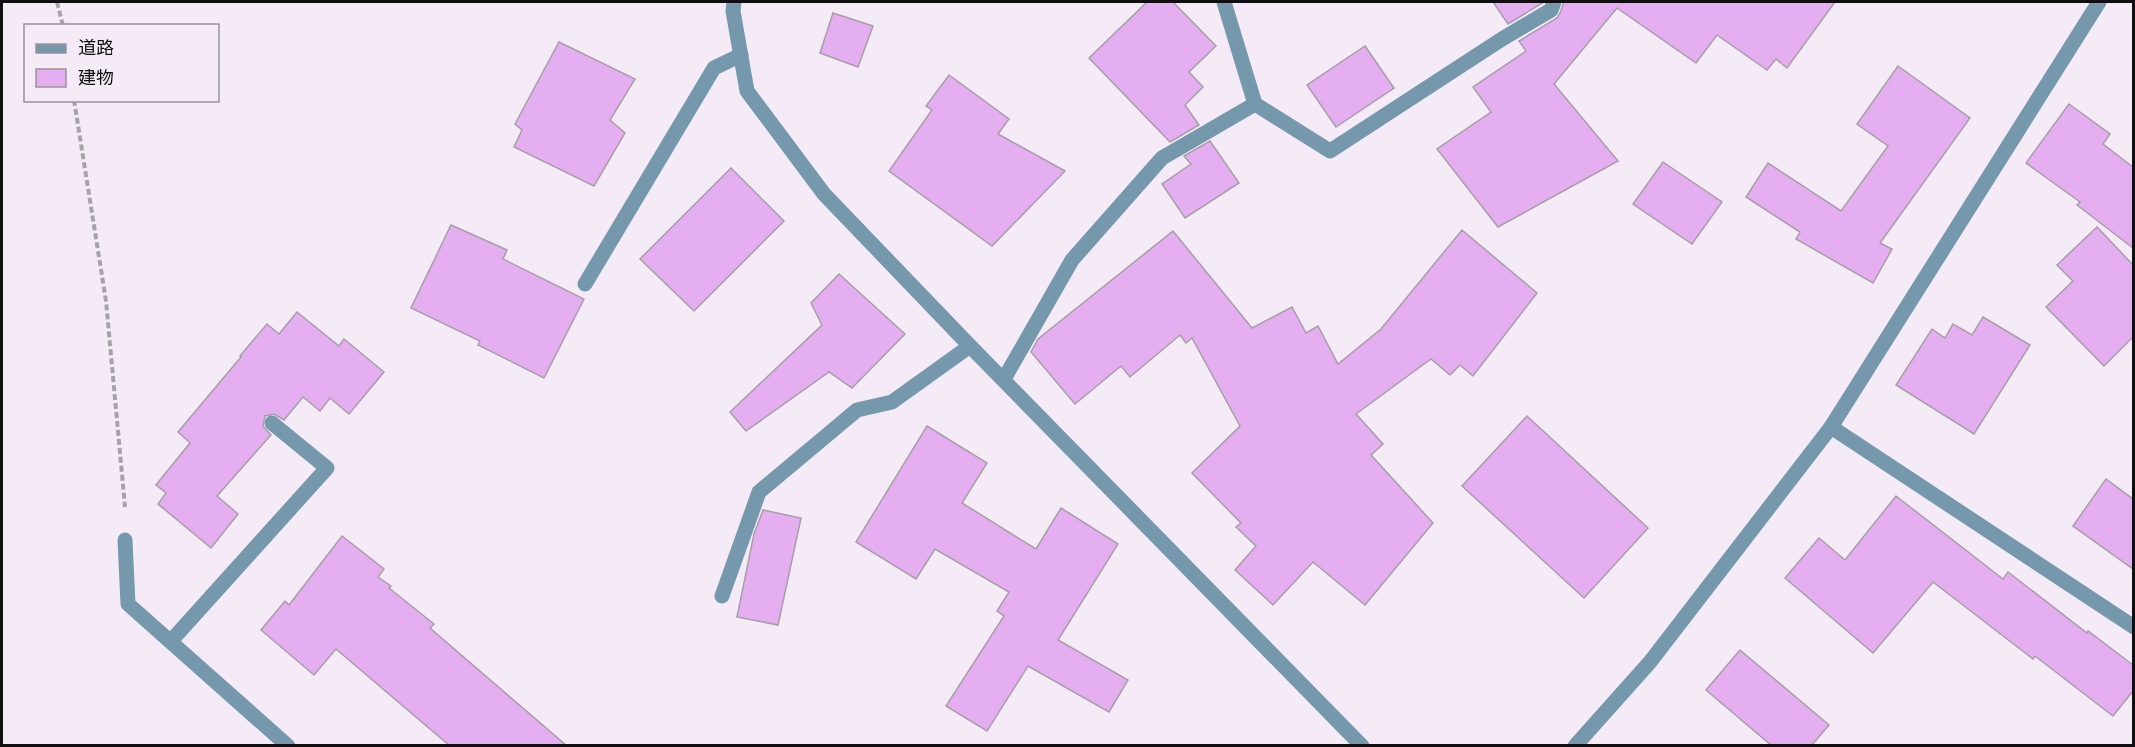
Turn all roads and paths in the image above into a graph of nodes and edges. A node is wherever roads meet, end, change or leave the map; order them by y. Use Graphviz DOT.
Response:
graph roads {
  1 [pos="57,2"];
  2 [pos="734,2"];
  3 [pos="1224,2"];
  4 [pos="1554,2"];
  5 [pos="2099,2"];
  6 [pos="62,24"];
  7 [pos="741,55"];
  8 [pos="74,102"];
  9 [pos="1255,104"];
  10 [pos="585,284"];
  11 [pos="970,346"];
  12 [pos="1004,379"];
  13 [pos="272,423"];
  14 [pos="1831,427"];
  15 [pos="125,540"];
  16 [pos="722,596"];
  17 [pos="2133,627"];
  18 [pos="171,641"];
  19 [pos="288,746"];
  20 [pos="1362,746"];
  21 [pos="1575,746"];
  1 -- 6 [label="path"];
  2 -- 7 [label="street"];
  3 -- 9 [label="street"];
  4 -- 9 [label="street"];
  5 -- 14 [label="street"];
  7 -- 10 [label="street"];
  7 -- 11 [label="street"];
  8 -- 15 [label="path"];
  9 -- 12 [label="street"];
  11 -- 12 [label="street"];
  11 -- 16 [label="street"];
  12 -- 20 [label="street"];
  13 -- 18 [label="street"];
  14 -- 17 [label="street"];
  14 -- 21 [label="street"];
  15 -- 18 [label="street"];
  18 -- 19 [label="street"];
}
